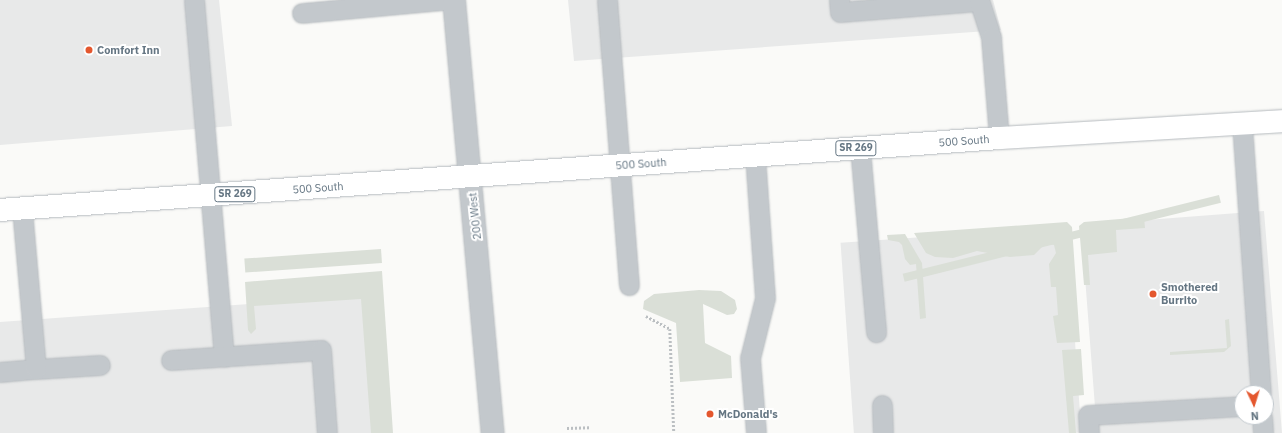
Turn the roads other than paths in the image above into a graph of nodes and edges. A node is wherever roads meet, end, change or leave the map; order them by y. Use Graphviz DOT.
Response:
graph roads {
  1 [pos="194,0"];
  2 [pos="443,0"];
  3 [pos="454,0"];
  4 [pos="606,0"];
  5 [pos="839,0"];
  6 [pos="979,1"];
  7 [pos="302,13"];
  8 [pos="1282,121"];
  9 [pos="1242,124"];
  10 [pos="999,138"];
  11 [pos="860,148"];
  12 [pos="755,155"];
  13 [pos="618,166"];
  14 [pos="471,178"];
  15 [pos="209,196"];
  16 [pos="22,209"];
  17 [pos="0,210"];
  18 [pos="629,285"];
  19 [pos="876,332"];
  20 [pos="224,356"];
  21 [pos="171,360"];
  22 [pos="100,365"];
  23 [pos="36,369"];
  24 [pos="0,372"];
  25 [pos="1259,385"];
  26 [pos="882,405"];
  27 [pos="1234,406"];
  28 [pos="327,433"];
  29 [pos="493,433"];
  30 [pos="756,433"];
  31 [pos="884,433"];
  32 [pos="1089,433"];
  1 -- 15 [label="lane"];
  2 -- 7 [label="lane"];
  3 -- 14 [label="street, 200 West"];
  4 -- 13 [label="lane"];
  5 -- 6 [label="lane"];
  6 -- 10 [label="lane"];
  8 -- 9 [label="main road, 500 South / SR 269"];
  9 -- 10 [label="main road, 500 South / SR 269"];
  9 -- 25 [label="lane"];
  10 -- 11 [label="main road, 500 South / SR 269"];
  11 -- 12 [label="main road, 500 South / SR 269"];
  11 -- 19 [label="lane"];
  12 -- 13 [label="main road, 500 South / SR 269"];
  12 -- 30 [label="lane"];
  13 -- 14 [label="main road, 500 South / SR 269"];
  13 -- 18 [label="lane"];
  14 -- 15 [label="main road, 500 South / SR 269"];
  14 -- 29 [label="street, 200 West"];
  15 -- 16 [label="main road, 500 South / SR 269"];
  15 -- 20 [label="lane"];
  16 -- 17 [label="main road, 500 South / SR 269"];
  16 -- 23 [label="lane"];
  20 -- 21 [label="lane"];
  20 -- 28 [label="lane"];
  22 -- 23 [label="lane"];
  23 -- 24 [label="lane"];
  26 -- 31 [label="lane"];
  27 -- 32 [label="lane"];
}
